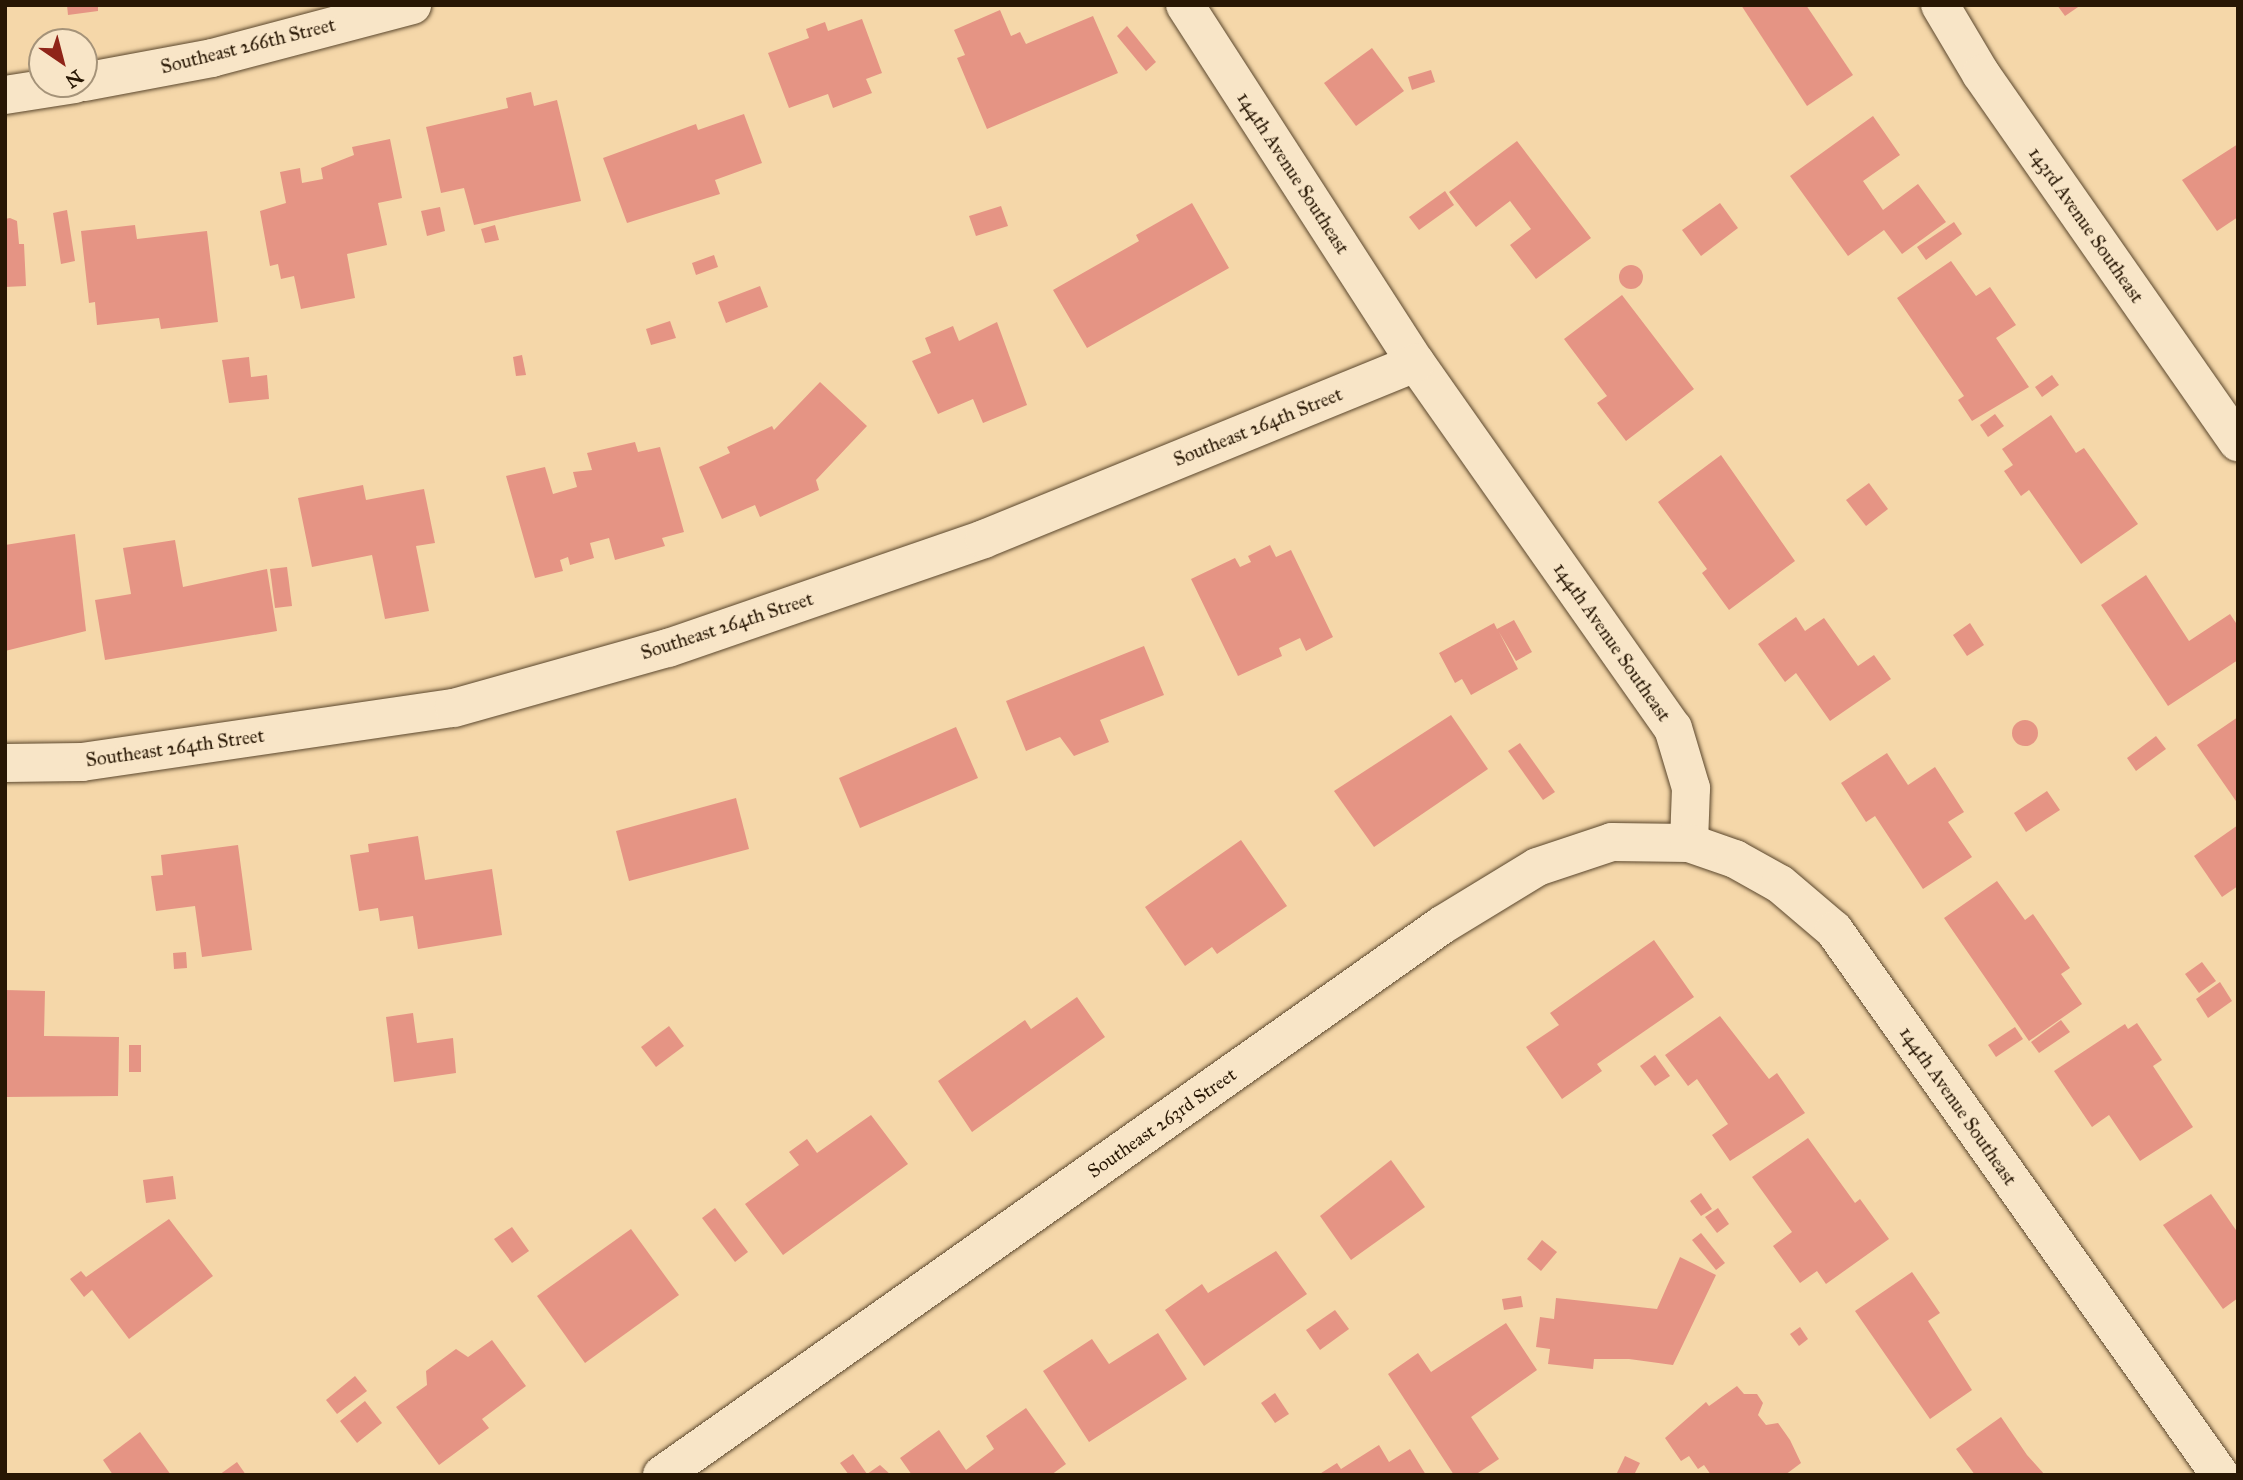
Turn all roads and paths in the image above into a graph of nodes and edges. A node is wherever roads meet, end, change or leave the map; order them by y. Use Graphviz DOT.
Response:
graph roads {
  1 [pos="412,5"];
  2 [pos="1185,5"];
  3 [pos="1940,5"];
  4 [pos="98,79"];
  5 [pos="28,91"];
  6 [pos="5,94"];
  7 [pos="1416,363"];
  8 [pos="2238,442"];
  9 [pos="5,762"];
  10 [pos="1689,843"];
  11 [pos="662,1475"];
  12 [pos="2220,1475"];
  1 -- 4 [label="street, Southeast 266th Street"];
  2 -- 7 [label="street, 144th Avenue Southeast"];
  3 -- 8 [label="street, 143rd Avenue Southeast"];
  5 -- 6 [label="street"];
  7 -- 9 [label="street, Southeast 264th Street"];
  7 -- 10 [label="street, 144th Avenue Southeast"];
  10 -- 11 [label="street, Southeast 263rd Street"];
  10 -- 12 [label="street, 144th Avenue Southeast"];
}
